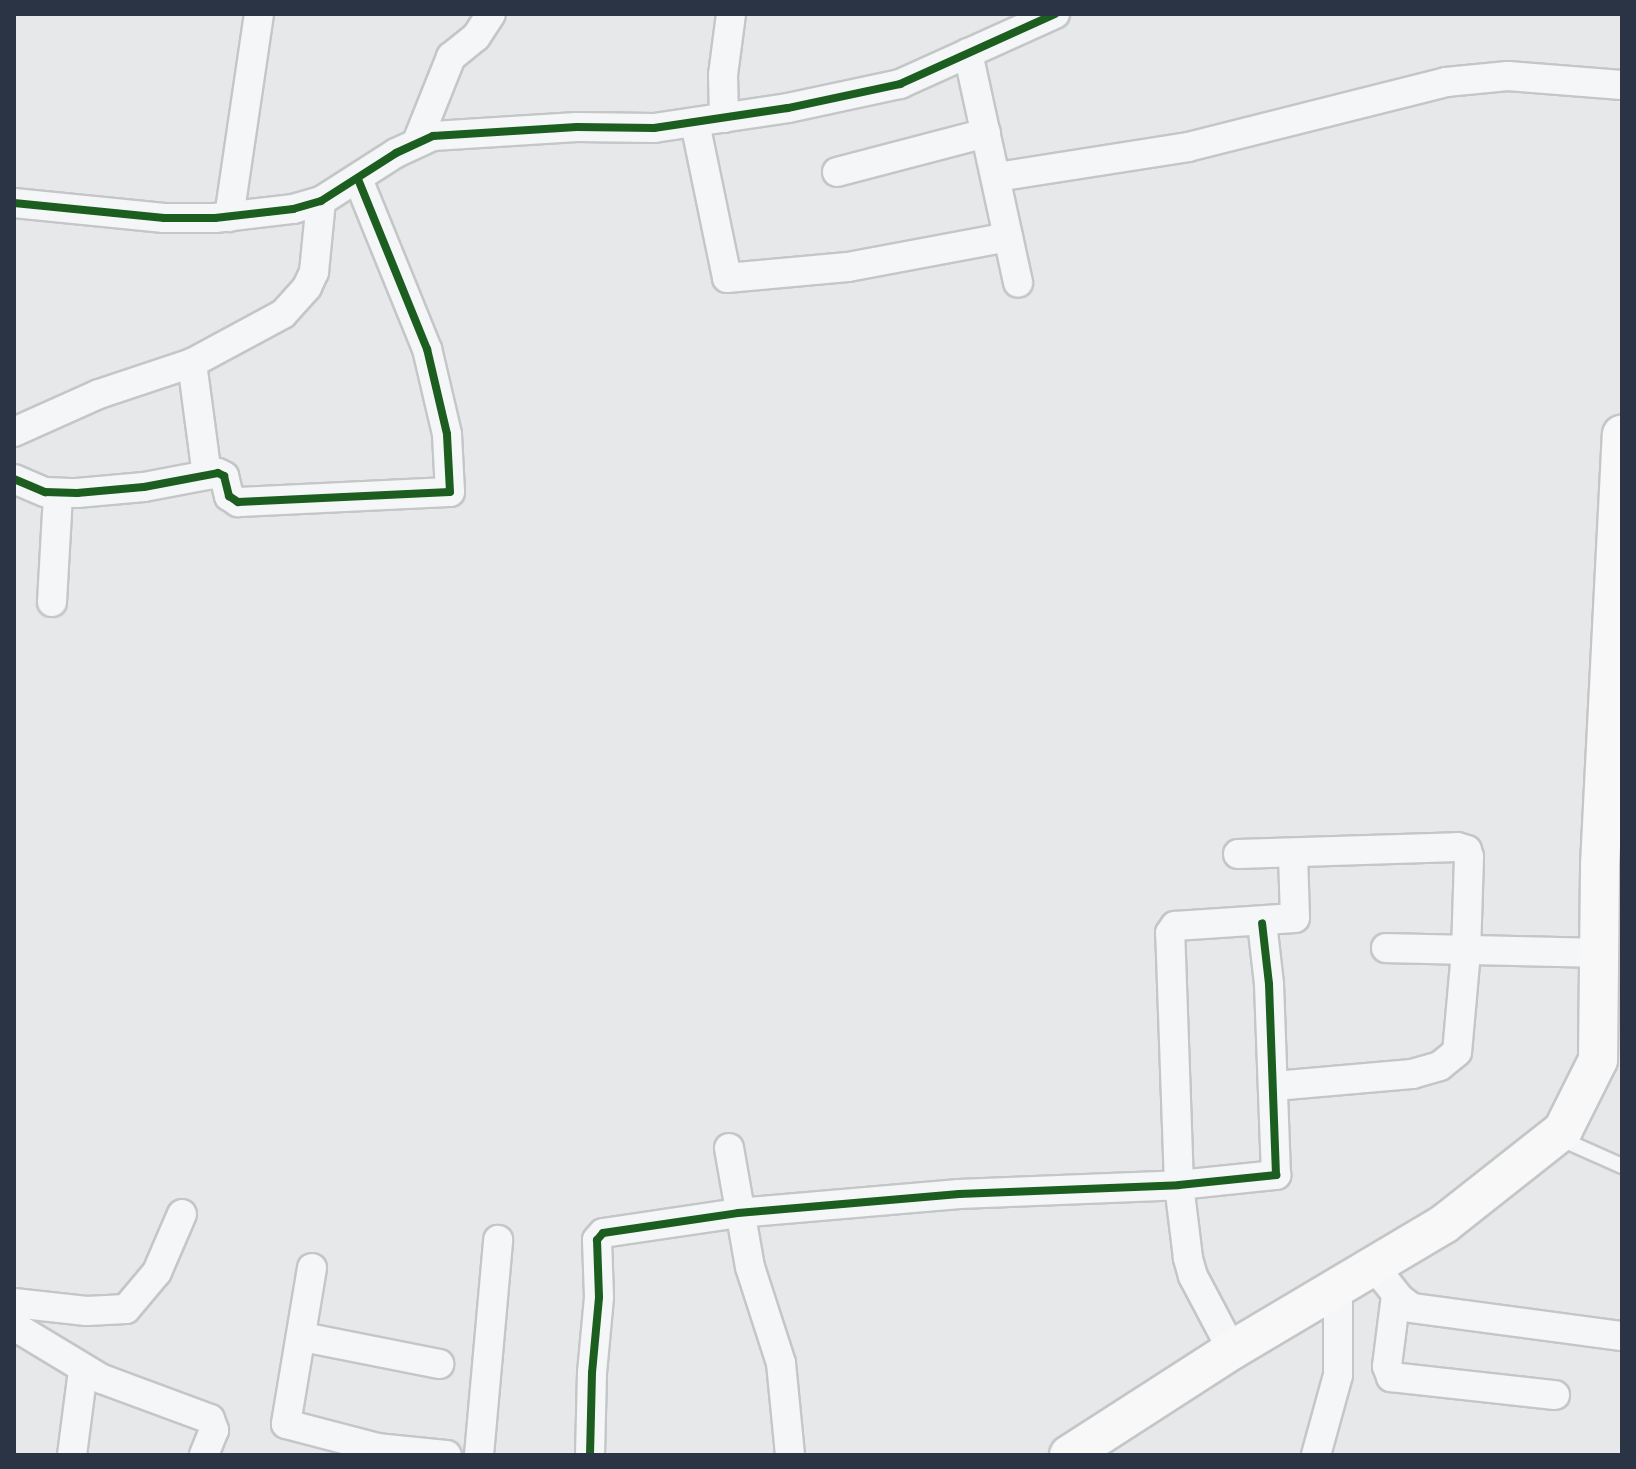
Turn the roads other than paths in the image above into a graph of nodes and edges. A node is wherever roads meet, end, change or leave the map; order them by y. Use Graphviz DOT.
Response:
graph roads {
  1 [pos="259,14"];
  2 [pos="491,14"];
  3 [pos="731,14"];
  4 [pos="1055,14"];
  5 [pos="985,36"];
  6 [pos="1622,85"];
  7 [pos="724,118"];
  8 [pos="695,123"];
  9 [pos="986,133"];
  10 [pos="417,142"];
  11 [pos="837,172"];
  12 [pos="997,177"];
  13 [pos="358,179"];
  14 [pos="321,201"];
  15 [pos="14,203"];
  16 [pos="229,217"];
  17 [pos="1008,237"];
  18 [pos="1018,283"];
  19 [pos="192,363"];
  20 [pos="14,432"];
  21 [pos="1621,448"];
  22 [pos="207,475"];
  23 [pos="14,479"];
  24 [pos="58,493"];
  25 [pos="52,602"];
  26 [pos="1238,854"];
  27 [pos="1293,855"];
  28 [pos="1262,923"];
  29 [pos="1386,948"];
  30 [pos="1466,952"];
  31 [pos="1600,953"];
  32 [pos="1275,1086"];
  33 [pos="1555,1136"];
  34 [pos="729,1148"];
  35 [pos="1622,1166"];
  36 [pos="1179,1185"];
  37 [pos="738,1213"];
  38 [pos="182,1214"];
  39 [pos="498,1240"];
  40 [pos="1373,1265"];
  41 [pos="312,1268"];
  42 [pos="1338,1286"];
  43 [pos="1396,1295"];
  44 [pos="14,1303"];
  45 [pos="14,1326"];
  46 [pos="1622,1336"];
  47 [pos="303,1337"];
  48 [pos="1232,1350"];
  49 [pos="439,1364"];
  50 [pos="83,1370"];
  51 [pos="1555,1395"];
  52 [pos="72,1455"];
  53 [pos="204,1455"];
  54 [pos="447,1455"];
  55 [pos="479,1455"];
  56 [pos="590,1455"];
  57 [pos="790,1455"];
  58 [pos="1069,1455"];
  59 [pos="1316,1455"];
  1 -- 16 [label="street"];
  2 -- 10 [label="street"];
  3 -- 7 [label="street"];
  4 -- 5 [label="street"];
  5 -- 7 [label="street"];
  5 -- 9 [label="street"];
  6 -- 12 [label="street"];
  7 -- 8 [label="street"];
  8 -- 10 [label="street"];
  8 -- 17 [label="street"];
  9 -- 11 [label="street"];
  9 -- 12 [label="street"];
  10 -- 13 [label="street"];
  12 -- 17 [label="street"];
  13 -- 14 [label="street"];
  13 -- 22 [label="street"];
  14 -- 16 [label="street"];
  14 -- 19 [label="street"];
  15 -- 16 [label="street"];
  17 -- 18 [label="street"];
  19 -- 20 [label="street"];
  19 -- 22 [label="street"];
  21 -- 31 [label="main road"];
  22 -- 24 [label="street"];
  23 -- 24 [label="street"];
  24 -- 25 [label="street"];
  26 -- 27 [label="street"];
  27 -- 28 [label="street"];
  27 -- 30 [label="street"];
  28 -- 32 [label="street"];
  28 -- 36 [label="street"];
  29 -- 30 [label="street"];
  30 -- 31 [label="street"];
  30 -- 32 [label="street"];
  31 -- 33 [label="main road"];
  32 -- 36 [label="street"];
  33 -- 35 [label="lane"];
  33 -- 40 [label="main road"];
  34 -- 37 [label="street"];
  36 -- 37 [label="street"];
  36 -- 48 [label="street"];
  37 -- 56 [label="street"];
  37 -- 57 [label="street"];
  38 -- 44 [label="street"];
  39 -- 55 [label="street"];
  40 -- 42 [label="main road"];
  40 -- 43 [label="street"];
  41 -- 47 [label="street"];
  42 -- 48 [label="main road"];
  42 -- 59 [label="street"];
  43 -- 46 [label="street"];
  43 -- 51 [label="street"];
  45 -- 50 [label="street"];
  47 -- 49 [label="street"];
  47 -- 54 [label="street"];
  48 -- 58 [label="main road"];
  50 -- 52 [label="street"];
  50 -- 53 [label="street"];
}
